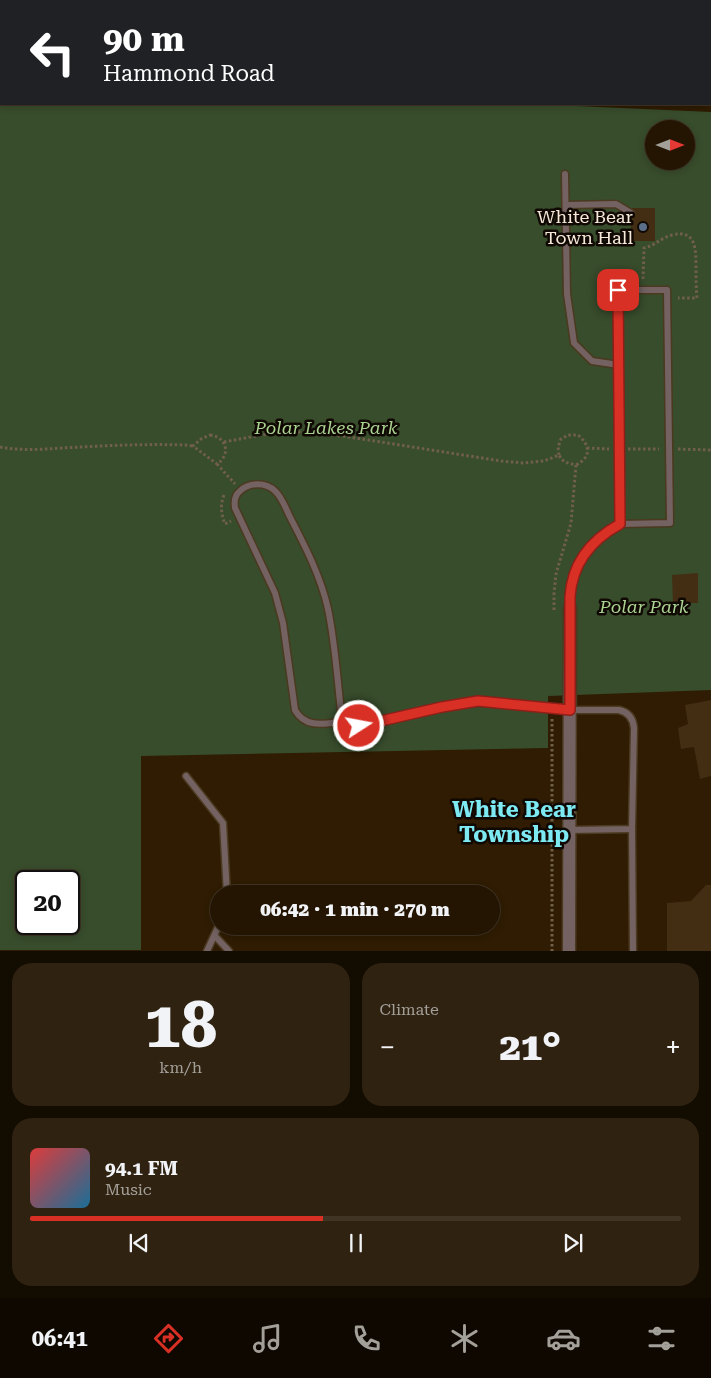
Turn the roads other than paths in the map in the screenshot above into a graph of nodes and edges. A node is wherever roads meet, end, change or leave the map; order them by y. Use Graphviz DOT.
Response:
graph roads {
  1 [pos="565,174"];
  2 [pos="566,205"];
  3 [pos="631,213"];
  4 [pos="619,365"];
  5 [pos="620,524"];
  6 [pos="570,608"];
  7 [pos="570,710"];
  8 [pos="346,721"];
  9 [pos="186,776"];
  10 [pos="632,829"];
  11 [pos="569,830"];
  12 [pos="226,885"];
  13 [pos="215,936"];
  14 [pos="208,950"];
  15 [pos="229,950"];
  16 [pos="569,950"];
  17 [pos="633,950"];
  1 -- 2 [label="lane"];
  2 -- 3 [label="lane"];
  2 -- 4 [label="lane"];
  4 -- 5 [label="lane"];
  4 -- 5 [label="lane"];
  5 -- 6 [label="lane"];
  6 -- 7 [label="street"];
  7 -- 8 [label="lane"];
  7 -- 10 [label="lane"];
  7 -- 11 [label="street"];
  8 -- 8 [label="lane"];
  9 -- 12 [label="lane"];
  10 -- 11 [label="lane"];
  10 -- 17 [label="lane"];
  11 -- 16 [label="street"];
  13 -- 14 [label="lane"];
  13 -- 15 [label="lane"];
}
